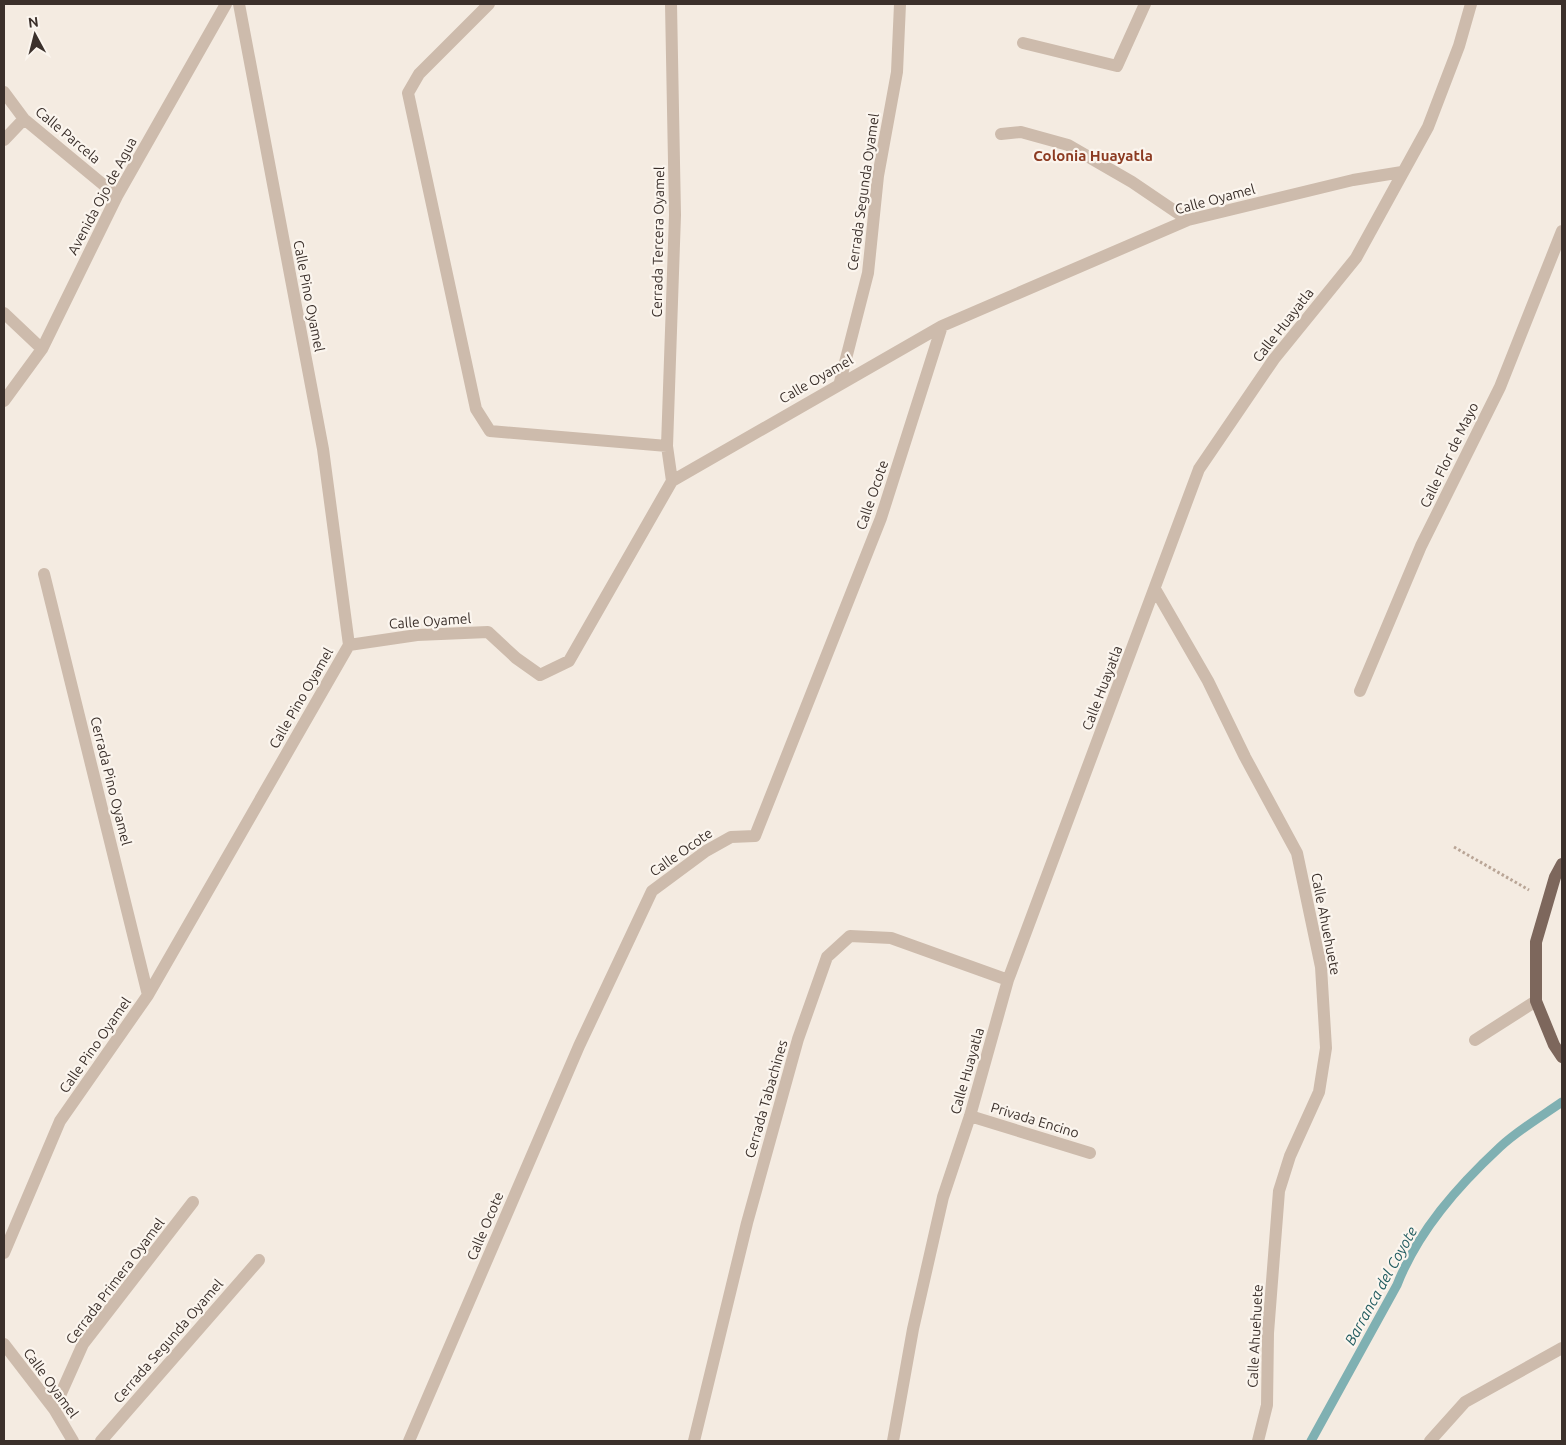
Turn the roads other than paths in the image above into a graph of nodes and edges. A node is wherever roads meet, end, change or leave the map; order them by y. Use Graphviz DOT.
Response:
graph roads {
  1 [pos="226,4"];
  2 [pos="239,4"];
  3 [pos="489,4"];
  4 [pos="671,4"];
  5 [pos="900,4"];
  6 [pos="1144,4"];
  7 [pos="1471,4"];
  8 [pos="1023,43"];
  9 [pos="4,92"];
  10 [pos="24,119"];
  11 [pos="1001,134"];
  12 [pos="4,140"];
  13 [pos="1402,172"];
  14 [pos="117,196"];
  15 [pos="1188,220"];
  16 [pos="1562,230"];
  17 [pos="4,313"];
  18 [pos="942,326"];
  19 [pos="42,349"];
  20 [pos="840,382"];
  21 [pos="4,401"];
  22 [pos="667,446"];
  23 [pos="672,480"];
  24 [pos="44,574"];
  25 [pos="1155,590"];
  26 [pos="349,645"];
  27 [pos="1360,691"];
  28 [pos="1562,864"];
  29 [pos="1008,980"];
  30 [pos="148,995"];
  31 [pos="1536,1001"];
  32 [pos="1475,1040"];
  33 [pos="1562,1057"];
  34 [pos="970,1116"];
  35 [pos="1090,1153"];
  36 [pos="193,1202"];
  37 [pos="4,1253"];
  38 [pos="259,1260"];
  39 [pos="4,1344"];
  40 [pos="1562,1348"];
  41 [pos="54,1408"];
  42 [pos="73,1441"];
  43 [pos="101,1441"];
  44 [pos="409,1441"];
  45 [pos="694,1441"];
  46 [pos="892,1441"];
  47 [pos="1258,1441"];
  48 [pos="1430,1441"];
  1 -- 14 [label="street, Avenida Ojo de Agua"];
  2 -- 26 [label="street, Calle Pino Oyamel"];
  3 -- 22 [label="street"];
  4 -- 22 [label="street, Cerrada Tercera Oyamel"];
  5 -- 20 [label="street, Cerrada Segunda Oyamel"];
  6 -- 8 [label="street"];
  7 -- 13 [label="street, Calle Huayatla"];
  9 -- 10 [label="street, Calle Parcela"];
  10 -- 12 [label="street"];
  10 -- 14 [label="street, Calle Parcela"];
  11 -- 15 [label="street"];
  13 -- 15 [label="street, Calle Oyamel"];
  13 -- 25 [label="street, Calle Huayatla"];
  14 -- 19 [label="street, Avenida Ojo de Agua"];
  15 -- 18 [label="street, Calle Oyamel"];
  16 -- 27 [label="street, Calle Flor de Mayo"];
  17 -- 19 [label="street"];
  18 -- 20 [label="street, Calle Oyamel"];
  18 -- 44 [label="street, Calle Ocote"];
  19 -- 21 [label="street, Avenida Ojo de Agua"];
  20 -- 23 [label="street, Calle Oyamel"];
  22 -- 23 [label="street, Cerrada Tercera Oyamel"];
  23 -- 26 [label="street, Calle Oyamel"];
  24 -- 30 [label="street, Cerrada Pino Oyamel"];
  25 -- 29 [label="street, Calle Huayatla"];
  25 -- 47 [label="street, Calle Ahuehuete"];
  26 -- 30 [label="street, Calle Pino Oyamel"];
  28 -- 31 [label="main road"];
  29 -- 34 [label="street, Calle Huayatla"];
  29 -- 45 [label="street, Cerrada Tabachines"];
  30 -- 37 [label="street, Calle Pino Oyamel"];
  31 -- 32 [label="street"];
  31 -- 33 [label="main road"];
  34 -- 35 [label="street, Privada Encino"];
  34 -- 46 [label="street, Calle Huayatla"];
  36 -- 41 [label="street, Cerrada Primera Oyamel"];
  38 -- 43 [label="street, Cerrada Segunda Oyamel"];
  39 -- 41 [label="street, Calle Oyamel"];
  40 -- 48 [label="street"];
  41 -- 42 [label="street, Calle Oyamel"];
}
